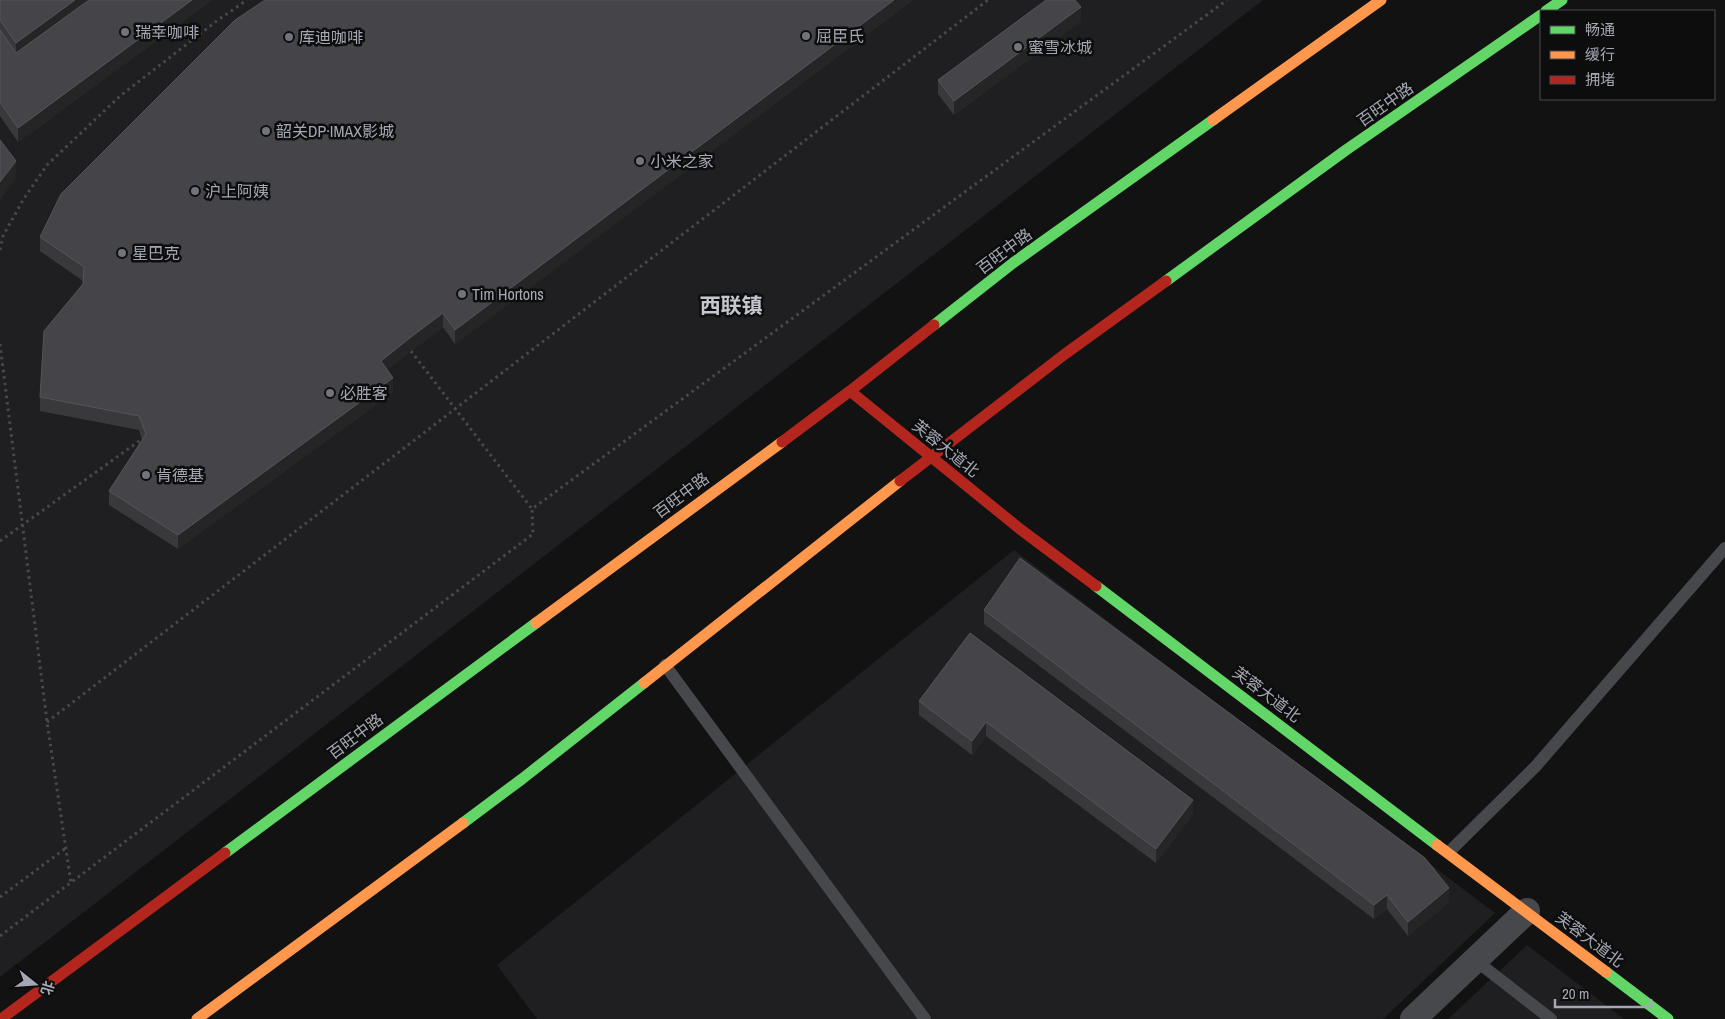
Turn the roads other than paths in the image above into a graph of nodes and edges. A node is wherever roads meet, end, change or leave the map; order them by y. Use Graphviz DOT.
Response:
graph roads {
  1 [pos="1381,0"];
  2 [pos="1562,0"];
  3 [pos="1547,10"];
  4 [pos="1540,15"];
  5 [pos="850,390"];
  6 [pos="930,456"];
  7 [pos="1725,548"];
  8 [pos="665,666"];
  9 [pos="1449,852"];
  10 [pos="1527,911"];
  11 [pos="1475,960"];
  12 [pos="1,1019"];
  13 [pos="196,1019"];
  14 [pos="925,1019"];
  15 [pos="1413,1019"];
  16 [pos="1551,1019"];
  17 [pos="1668,1019"];
  1 -- 5 [label="main road, 百旺中路"];
  2 -- 3 [label="main road"];
  4 -- 6 [label="main road, 百旺中路"];
  5 -- 6 [label="main road, 芙蓉大道北"];
  5 -- 12 [label="main road, 百旺中路"];
  6 -- 8 [label="main road, 百旺中路"];
  6 -- 9 [label="main road, 芙蓉大道北"];
  7 -- 9 [label="lane"];
  8 -- 13 [label="main road, 百旺中路"];
  8 -- 14 [label="lane"];
  9 -- 10 [label="main road, 芙蓉大道北"];
  10 -- 11 [label="street"];
  10 -- 17 [label="main road, 芙蓉大道北"];
  11 -- 15 [label="street"];
  11 -- 16 [label="lane"];
}
